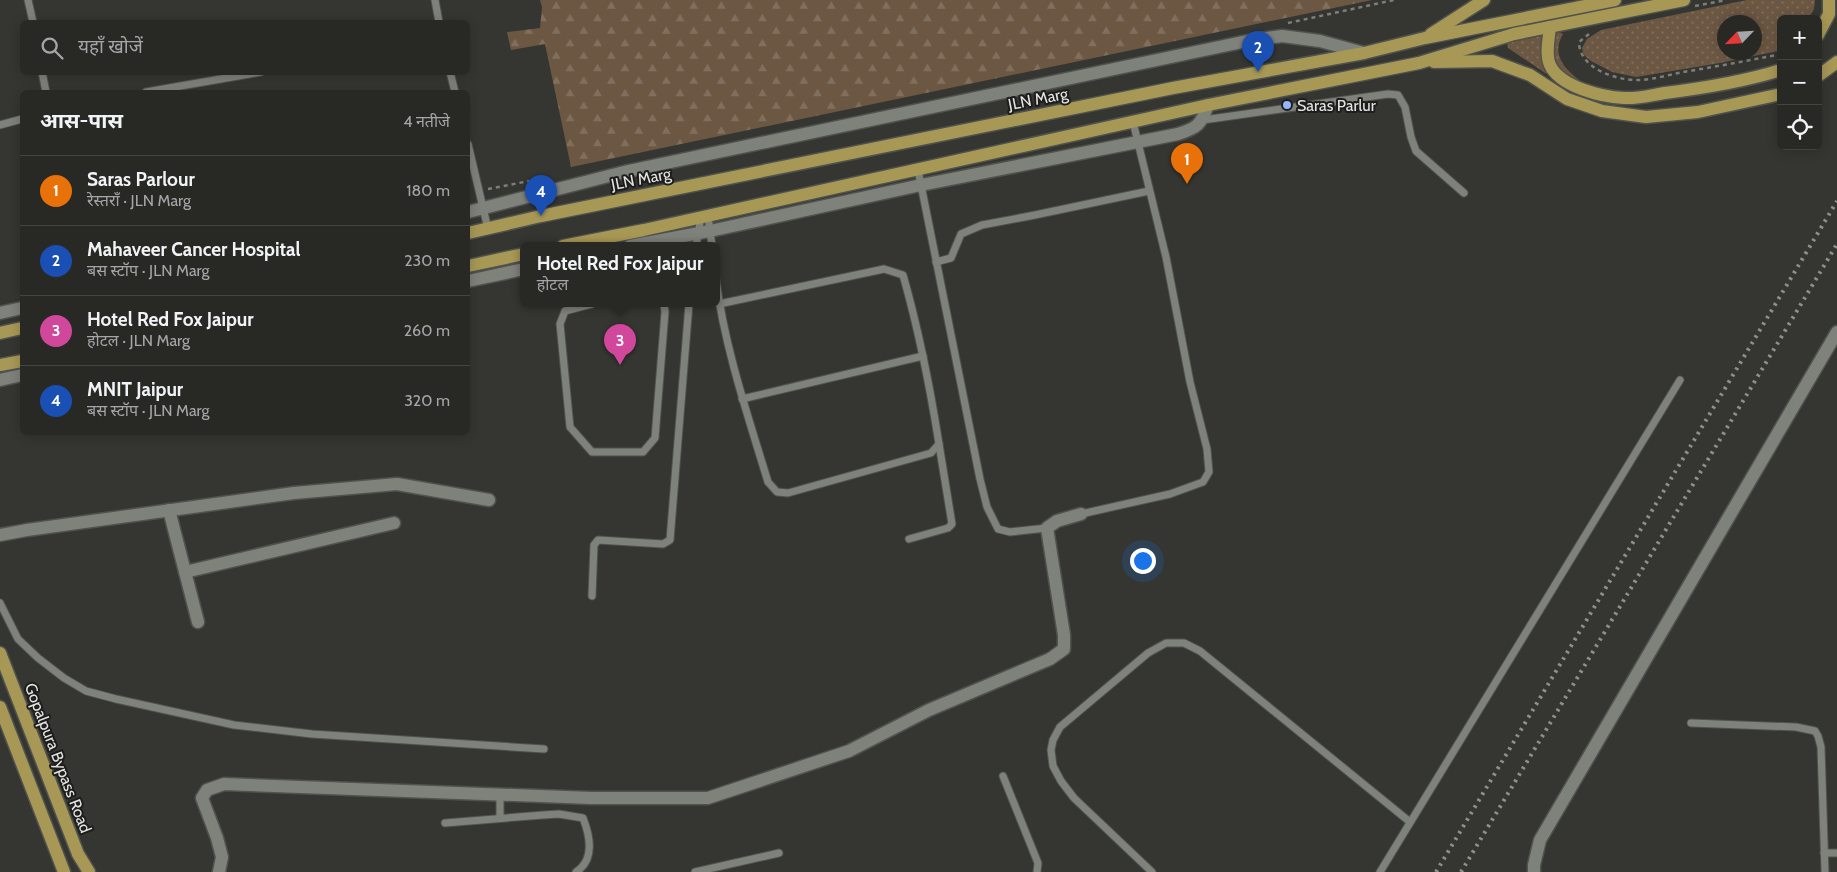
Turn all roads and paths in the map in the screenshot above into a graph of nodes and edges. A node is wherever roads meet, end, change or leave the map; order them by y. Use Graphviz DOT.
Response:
graph roads {
  1 [pos="28,0"];
  2 [pos="435,0"];
  3 [pos="1484,0"];
  4 [pos="1615,0"];
  5 [pos="1684,0"];
  6 [pos="1829,0"];
  7 [pos="33,20"];
  8 [pos="439,20"];
  9 [pos="1550,27"];
  10 [pos="1822,27"];
  11 [pos="1592,32"];
  12 [pos="1425,38"];
  13 [pos="1364,53"];
  14 [pos="1777,55"];
  15 [pos="1837,62"];
  16 [pos="1419,63"];
  17 [pos="1777,71"];
  18 [pos="1822,73"];
  19 [pos="43,75"];
  20 [pos="244,75"];
  21 [pos="451,75"];
  22 [pos="46,90"];
  23 [pos="158,90"];
  24 [pos="454,90"];
  25 [pos="1777,95"];
  26 [pos="1208,106"];
  27 [pos="20,120"];
  28 [pos="1203,120"];
  29 [pos="1133,122"];
  30 [pos="0,125"];
  31 [pos="1137,142"];
  32 [pos="470,153"];
  33 [pos="918,170"];
  34 [pos="921,185"];
  35 [pos="1149,191"];
  36 [pos="1464,193"];
  37 [pos="482,209"];
  38 [pos="470,212"];
  39 [pos="704,217"];
  40 [pos="488,229"];
  41 [pos="705,232"];
  42 [pos="470,233"];
  43 [pos="582,242"];
  44 [pos="656,242"];
  45 [pos="699,242"];
  46 [pos="710,242"];
  47 [pos="520,255"];
  48 [pos="493,260"];
  49 [pos="936,262"];
  50 [pos="470,266"];
  51 [pos="520,270"];
  52 [pos="497,275"];
  53 [pos="470,282"];
  54 [pos="720,304"];
  55 [pos="580,307"];
  56 [pos="664,307"];
  57 [pos="690,307"];
  58 [pos="720,307"];
  59 [pos="20,308"];
  60 [pos="0,312"];
  61 [pos="20,328"];
  62 [pos="1837,332"];
  63 [pos="0,333"];
  64 [pos="923,356"];
  65 [pos="20,361"];
  66 [pos="0,365"];
  67 [pos="20,375"];
  68 [pos="0,380"];
  69 [pos="1680,380"];
  70 [pos="742,399"];
  71 [pos="940,444"];
  72 [pos="489,500"];
  73 [pos="169,510"];
  74 [pos="1081,514"];
  75 [pos="394,523"];
  76 [pos="1047,528"];
  77 [pos="0,535"];
  78 [pos="909,539"];
  79 [pos="185,572"];
  80 [pos="592,596"];
  81 [pos="0,603"];
  82 [pos="198,622"];
  83 [pos="0,653"];
  84 [pos="0,707"];
  85 [pos="1691,723"];
  86 [pos="544,749"];
  87 [pos="1003,776"];
  88 [pos="500,795"];
  89 [pos="500,818"];
  90 [pos="1410,822"];
  91 [pos="445,823"];
  92 [pos="779,853"];
  93 [pos="1824,853"];
  94 [pos="1837,853"];
  95 [pos="78,854"];
  96 [pos="60,870"];
  97 [pos="89,872"];
  98 [pos="219,872"];
  99 [pos="576,872"];
  100 [pos="695,872"];
  101 [pos="1037,872"];
  102 [pos="1152,872"];
  103 [pos="1380,872"];
  104 [pos="1534,872"];
  105 [pos="1825,872"];
  1 -- 7 [label="lane"];
  2 -- 8 [label="lane"];
  3 -- 12 [label="main road"];
  4 -- 12 [label="main road, JLN Marg"];
  5 -- 9 [label="main road"];
  6 -- 10 [label="main road"];
  9 -- 16 [label="main road"];
  9 -- 17 [label="main road"];
  11 -- 14 [label="path"];
  12 -- 13 [label="main road, JLN Marg"];
  13 -- 37 [label="street"];
  13 -- 40 [label="main road, JLN Marg"];
  15 -- 18 [label="main road"];
  16 -- 25 [label="main road"];
  16 -- 26 [label="main road"];
  19 -- 22 [label="lane"];
  20 -- 23 [label="lane"];
  21 -- 24 [label="lane"];
  26 -- 28 [label="street"];
  26 -- 29 [label="main road"];
  27 -- 30 [label="lane"];
  28 -- 31 [label="street"];
  28 -- 36 [label="lane"];
  29 -- 31 [label="lane"];
  29 -- 33 [label="main road"];
  31 -- 34 [label="street"];
  31 -- 35 [label="lane"];
  32 -- 37 [label="lane"];
  33 -- 34 [label="lane"];
  33 -- 39 [label="main road"];
  34 -- 41 [label="street"];
  34 -- 49 [label="lane"];
  35 -- 49 [label="lane"];
  35 -- 74 [label="lane"];
  37 -- 38 [label="street"];
  37 -- 40 [label="lane"];
  39 -- 41 [label="lane"];
  39 -- 41 [label="lane"];
  39 -- 43 [label="main road"];
  40 -- 42 [label="main road, JLN Marg"];
  41 -- 44 [label="street"];
  41 -- 45 [label="lane"];
  41 -- 46 [label="lane"];
  47 -- 48 [label="main road"];
  48 -- 50 [label="main road"];
  48 -- 52 [label="street"];
  49 -- 76 [label="lane"];
  51 -- 52 [label="street"];
  52 -- 53 [label="street"];
  54 -- 64 [label="lane"];
  55 -- 56 [label="lane"];
  57 -- 80 [label="lane"];
  58 -- 70 [label="lane"];
  59 -- 60 [label="street"];
  61 -- 63 [label="main road"];
  62 -- 104 [label="street"];
  64 -- 70 [label="lane"];
  64 -- 71 [label="lane"];
  65 -- 66 [label="main road"];
  67 -- 68 [label="street"];
  69 -- 90 [label="lane"];
  70 -- 71 [label="lane"];
  71 -- 78 [label="lane"];
  72 -- 73 [label="street"];
  73 -- 77 [label="street"];
  73 -- 79 [label="street"];
  74 -- 76 [label="street"];
  75 -- 79 [label="street"];
  76 -- 88 [label="street"];
  79 -- 82 [label="street"];
  81 -- 86 [label="lane"];
  83 -- 95 [label="main road, Gopalpura Bypass Road"];
  84 -- 96 [label="main road"];
  85 -- 93 [label="lane"];
  87 -- 101 [label="lane"];
  88 -- 89 [label="lane"];
  88 -- 98 [label="street"];
  89 -- 91 [label="lane"];
  89 -- 99 [label="lane"];
  90 -- 102 [label="lane"];
  90 -- 103 [label="lane"];
  92 -- 100 [label="lane"];
  93 -- 94 [label="lane"];
  93 -- 105 [label="lane"];
  95 -- 96 [label="main road"];
  95 -- 97 [label="main road, Gopalpura Bypass Road"];
}
